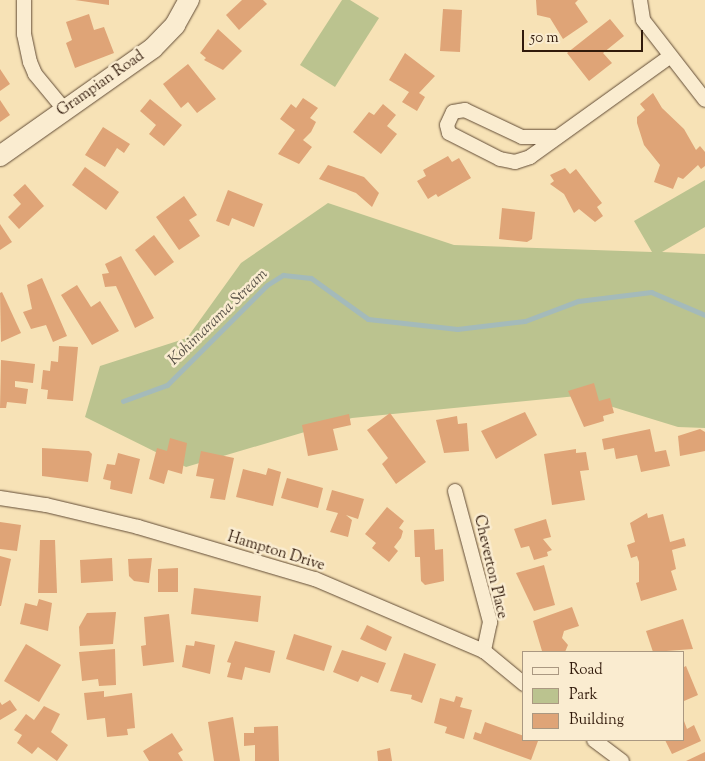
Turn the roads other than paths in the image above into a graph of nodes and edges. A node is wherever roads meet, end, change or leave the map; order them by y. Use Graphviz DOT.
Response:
graph roads {
  1 [pos="24,0"];
  2 [pos="189,0"];
  3 [pos="640,0"];
  4 [pos="669,56"];
  5 [pos="705,100"];
  6 [pos="64,109"];
  7 [pos="557,137"];
  8 [pos="0,156"];
  9 [pos="455,491"];
  10 [pos="0,498"];
  11 [pos="484,651"];
  12 [pos="522,682"];
  13 [pos="595,741"];
  14 [pos="622,761"];
  1 -- 6 [label="street"];
  2 -- 6 [label="street, Grampian Road"];
  3 -- 4 [label="street"];
  4 -- 5 [label="street"];
  4 -- 7 [label="street"];
  6 -- 8 [label="street, Grampian Road"];
  7 -- 7 [label="street"];
  9 -- 11 [label="street, Cheverton Place"];
  10 -- 11 [label="street, Hampton Drive"];
  11 -- 12 [label="street, Hampton Drive"];
  13 -- 14 [label="street"];
}
